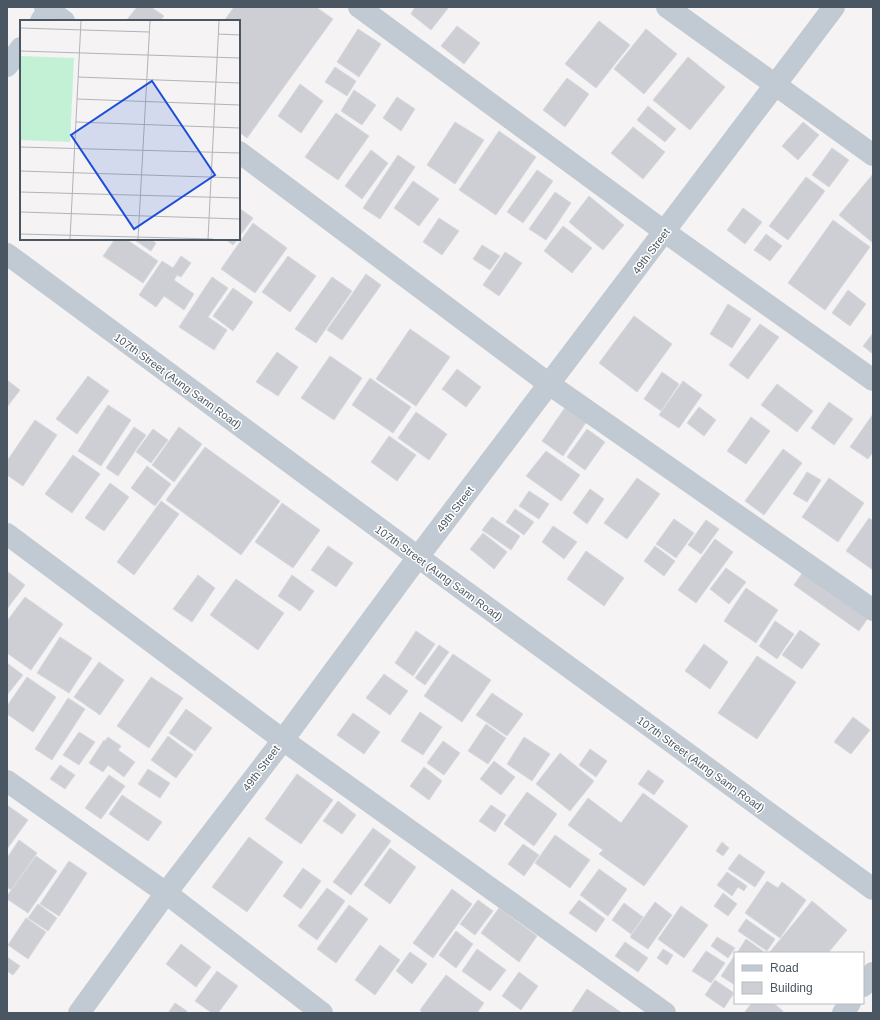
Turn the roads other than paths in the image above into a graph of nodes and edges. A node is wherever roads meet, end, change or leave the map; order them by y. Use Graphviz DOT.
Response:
graph roads {
  1 [pos="359,7"];
  2 [pos="667,7"];
  3 [pos="834,7"];
  4 [pos="20,49"];
  5 [pos="7,66"];
  6 [pos="775,85"];
  7 [pos="240,153"];
  8 [pos="873,155"];
  9 [pos="665,232"];
  10 [pos="7,254"];
  11 [pos="873,380"];
  12 [pos="549,384"];
  13 [pos="7,534"];
  14 [pos="418,557"];
  15 [pos="873,610"];
  16 [pos="283,740"];
  17 [pos="7,782"];
  18 [pos="873,890"];
  19 [pos="166,893"];
  20 [pos="873,973"];
  21 [pos="864,985"];
  22 [pos="849,1004"];
  23 [pos="79,1013"];
  24 [pos="322,1013"];
  25 [pos="665,1013"];
  26 [pos="842,1013"];
  1 -- 9 [label="street"];
  2 -- 6 [label="street"];
  3 -- 6 [label="street, 49th Street"];
  4 -- 5 [label="main road"];
  6 -- 8 [label="street"];
  6 -- 9 [label="street, 49th Street"];
  7 -- 12 [label="street"];
  9 -- 11 [label="street"];
  9 -- 12 [label="street, 49th Street"];
  10 -- 14 [label="street, 107th Street (Aung Sann Road)"];
  12 -- 14 [label="street, 49th Street"];
  12 -- 15 [label="street"];
  13 -- 16 [label="street"];
  14 -- 16 [label="street, 49th Street"];
  14 -- 18 [label="street, 107th Street (Aung Sann Road)"];
  16 -- 19 [label="street, 49th Street"];
  16 -- 25 [label="street"];
  17 -- 19 [label="street"];
  19 -- 23 [label="street, 49th Street"];
  19 -- 24 [label="street"];
  20 -- 21 [label="street"];
  22 -- 26 [label="street"];
}
